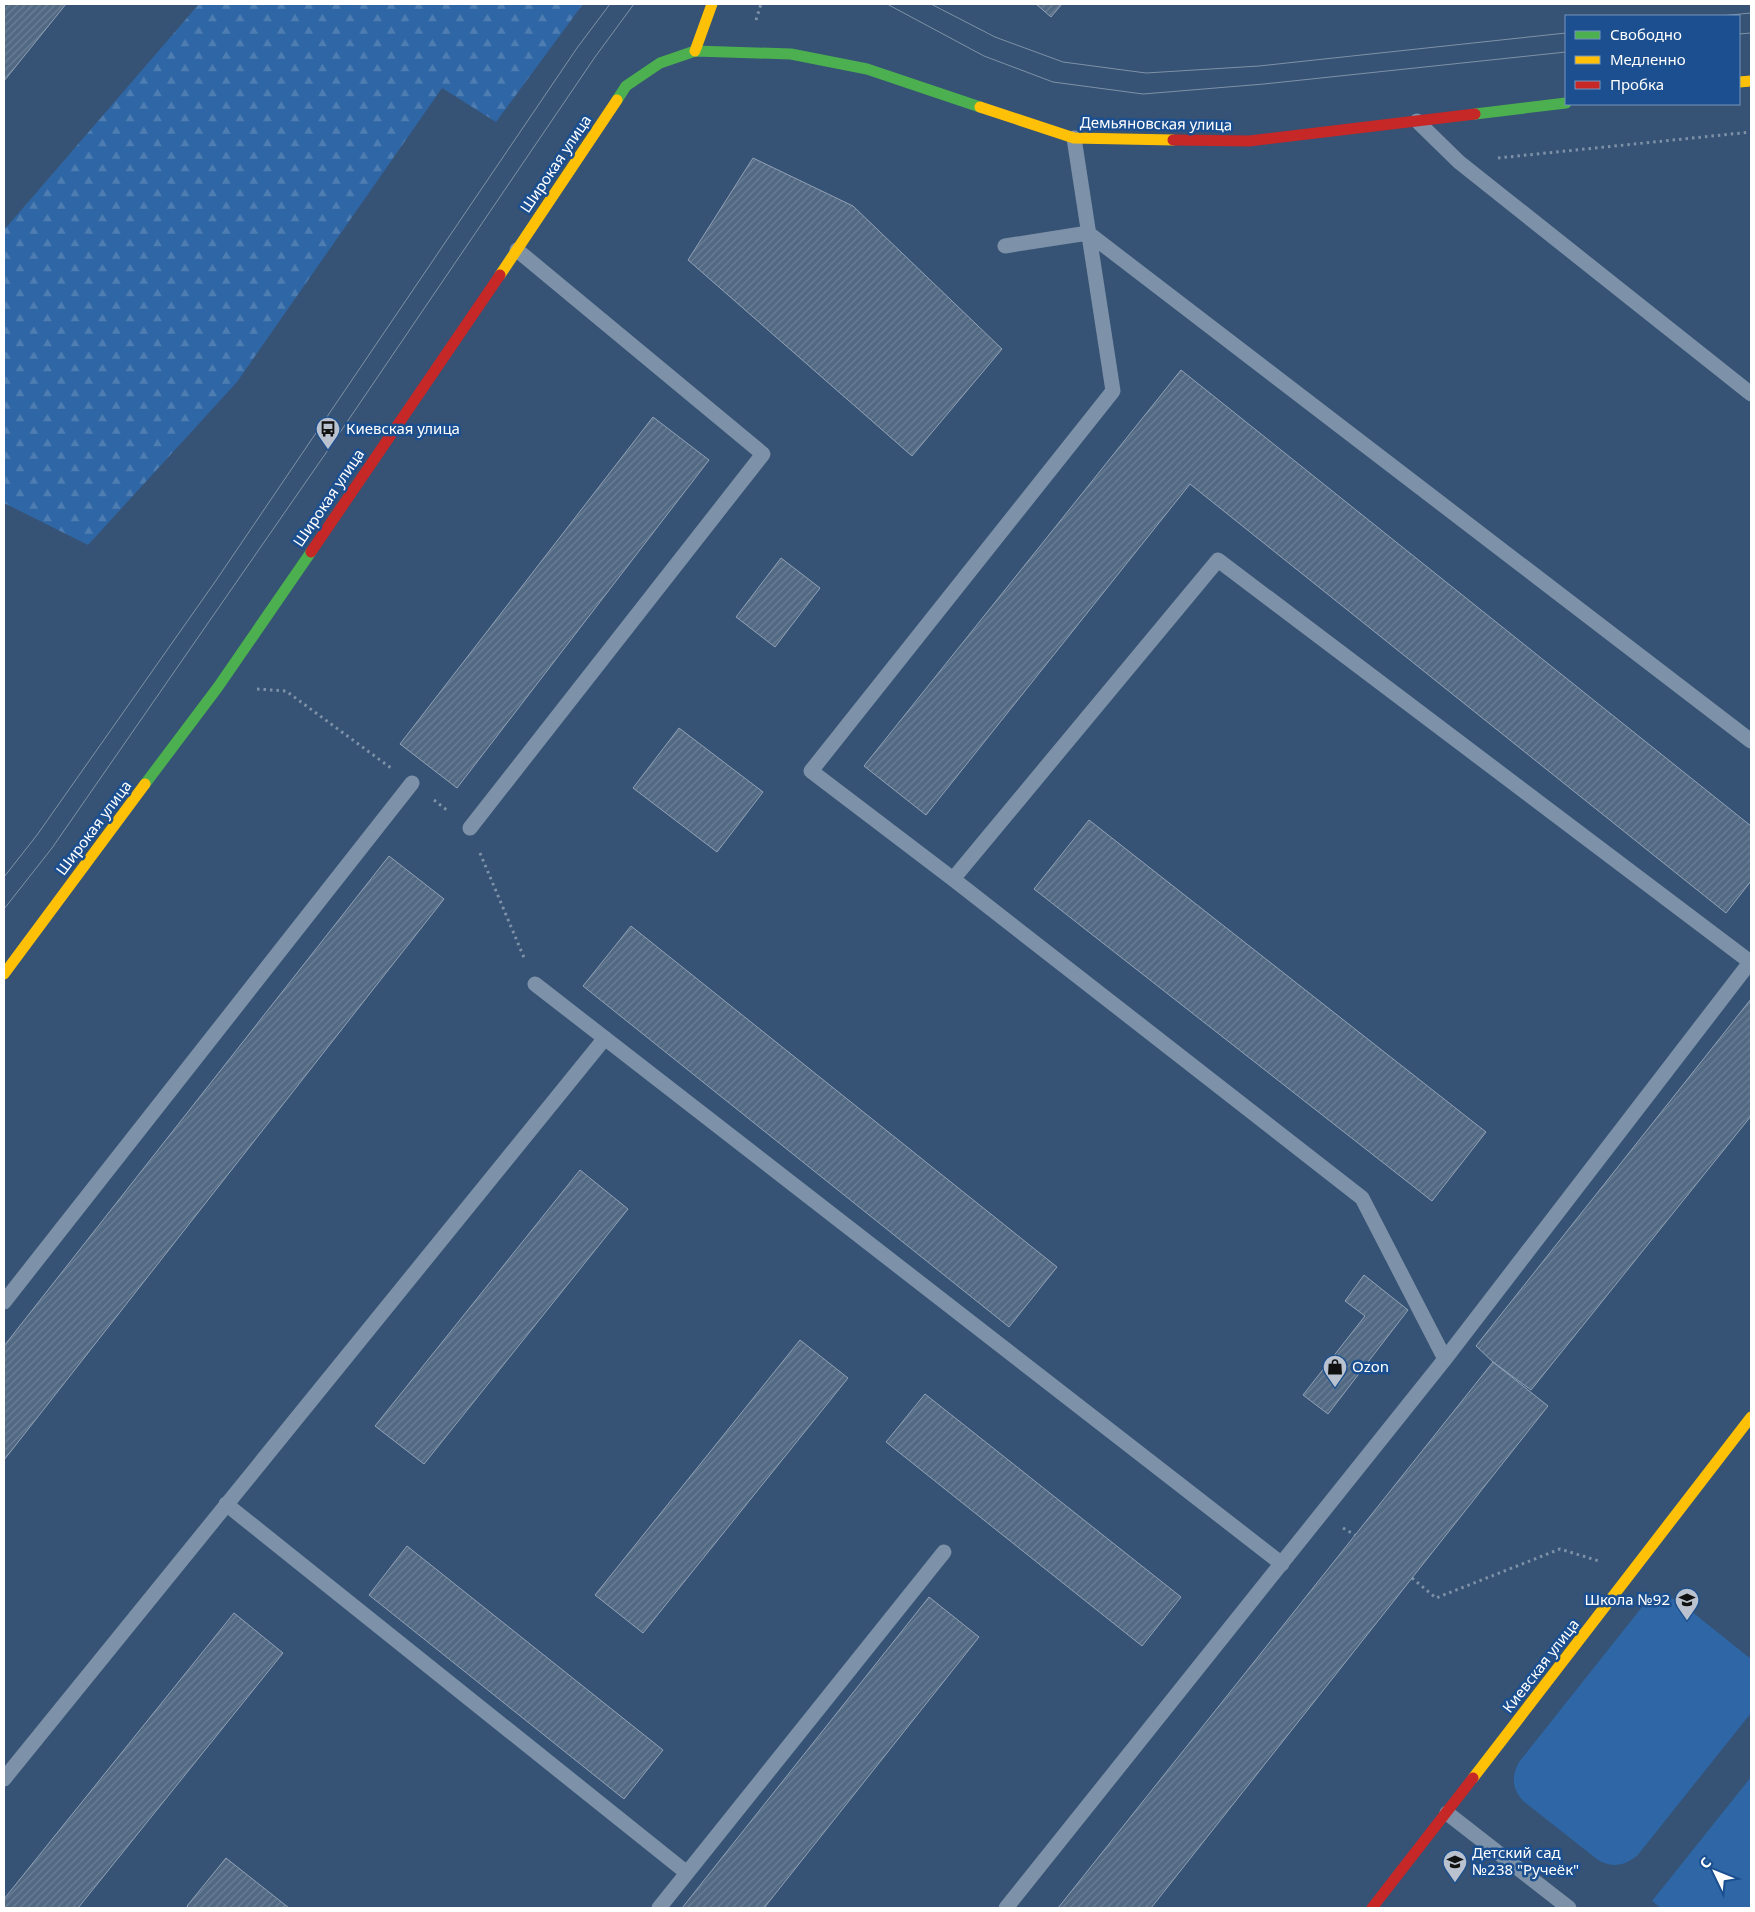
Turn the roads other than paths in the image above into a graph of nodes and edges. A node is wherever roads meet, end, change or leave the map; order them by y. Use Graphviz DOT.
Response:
graph roads {
  1 [pos="712,4"];
  2 [pos="695,51"];
  3 [pos="1565,103"];
  4 [pos="1417,121"];
  5 [pos="1074,138"];
  6 [pos="1088,233"];
  7 [pos="1005,246"];
  8 [pos="517,250"];
  9 [pos="1751,394"];
  10 [pos="1751,741"];
  11 [pos="412,783"];
  12 [pos="470,828"];
  13 [pos="953,879"];
  14 [pos="1750,961"];
  15 [pos="4,974"];
  16 [pos="534,984"];
  17 [pos="605,1038"];
  18 [pos="4,1302"];
  19 [pos="1445,1359"];
  20 [pos="1751,1417"];
  21 [pos="226,1504"];
  22 [pos="944,1552"];
  23 [pos="1282,1564"];
  24 [pos="4,1779"];
  25 [pos="1447,1812"];
  26 [pos="687,1873"];
  27 [pos="659,1908"];
  28 [pos="1006,1908"];
  29 [pos="1372,1908"];
  30 [pos="1569,1908"];
  1 -- 2 [label="street"];
  2 -- 5 [label="street, Демьяновская улица"];
  2 -- 8 [label="street, Широкая улица"];
  3 -- 4 [label="street, Демьяновская улица"];
  4 -- 5 [label="street, Демьяновская улица"];
  4 -- 9 [label="lane"];
  5 -- 6 [label="lane"];
  6 -- 7 [label="lane"];
  6 -- 10 [label="lane"];
  6 -- 13 [label="lane"];
  8 -- 12 [label="lane"];
  8 -- 15 [label="street, Широкая улица"];
  11 -- 18 [label="lane"];
  13 -- 14 [label="lane"];
  13 -- 19 [label="lane"];
  14 -- 19 [label="lane"];
  16 -- 17 [label="lane"];
  17 -- 21 [label="lane"];
  17 -- 23 [label="lane"];
  19 -- 23 [label="lane"];
  20 -- 25 [label="street, Киевская улица"];
  21 -- 24 [label="lane"];
  21 -- 26 [label="lane"];
  22 -- 26 [label="lane"];
  23 -- 28 [label="lane"];
  25 -- 29 [label="street, Киевская улица"];
  25 -- 30 [label="lane"];
  26 -- 27 [label="lane"];
}
